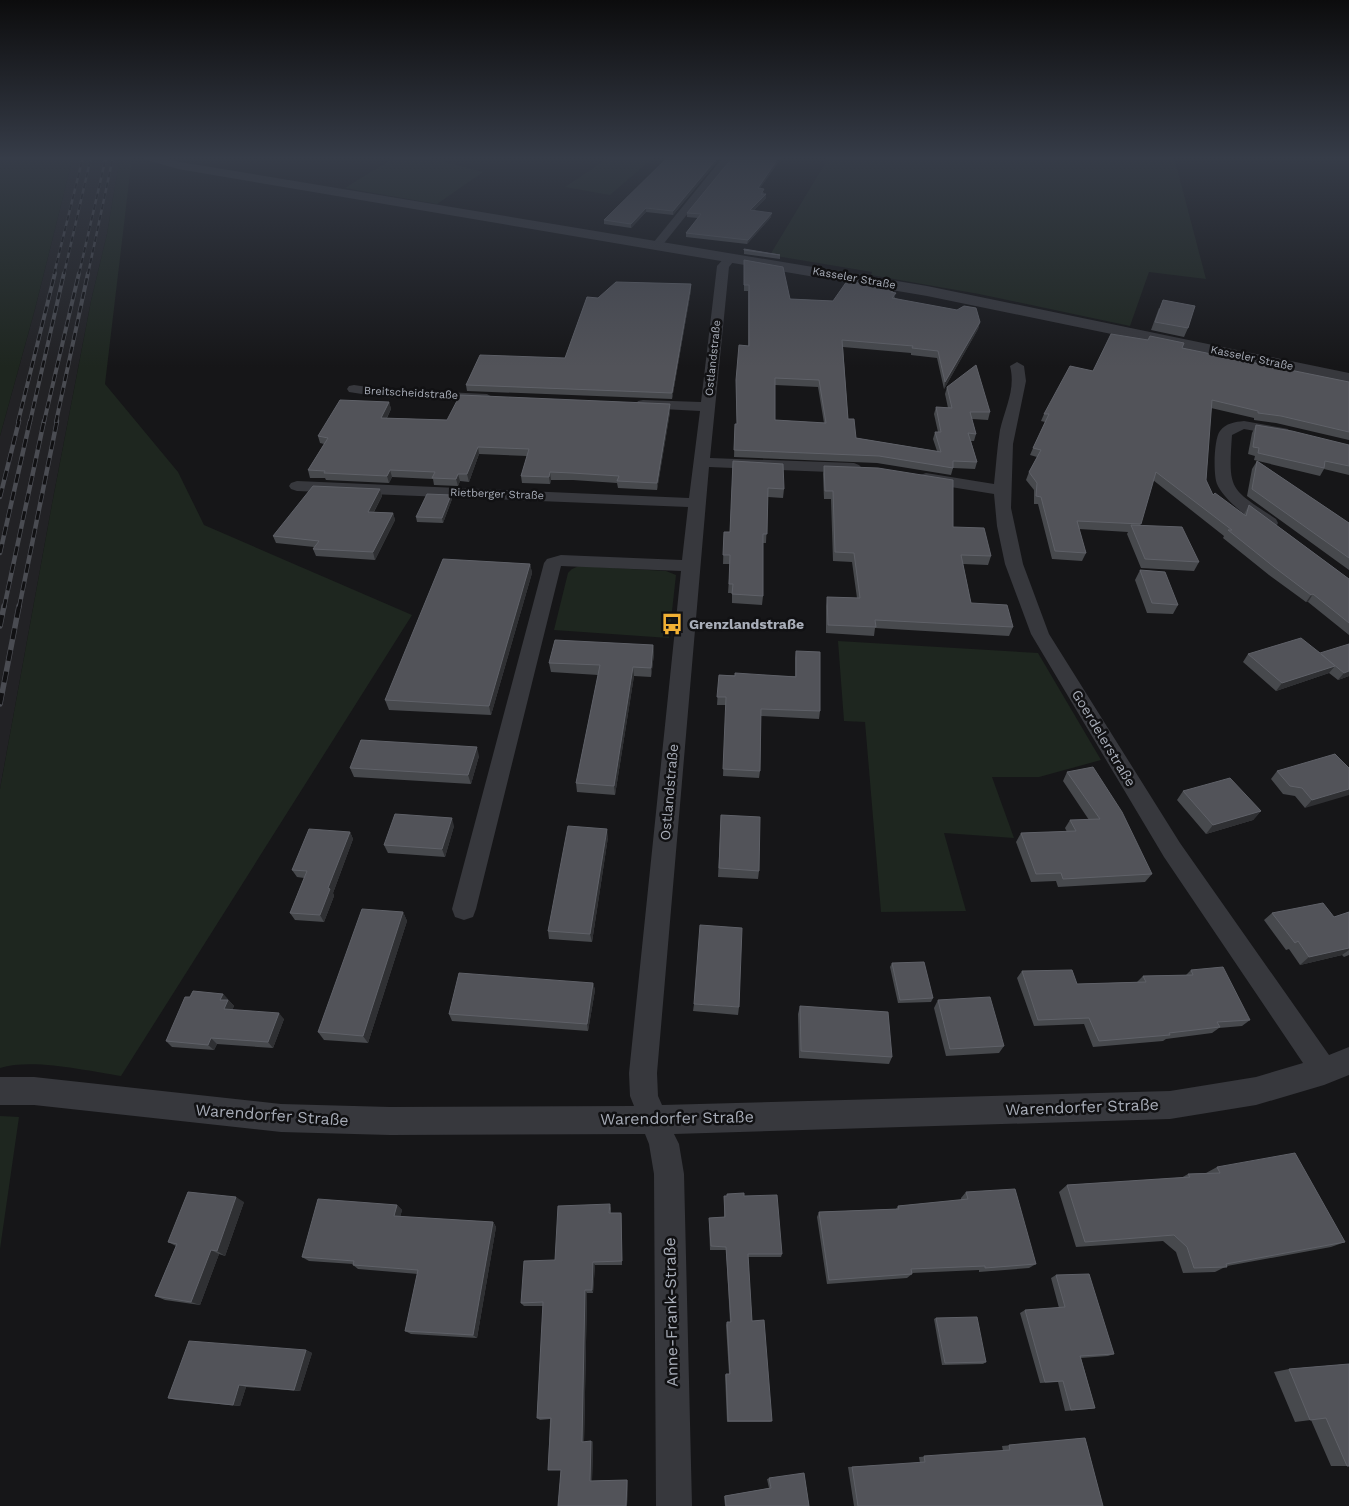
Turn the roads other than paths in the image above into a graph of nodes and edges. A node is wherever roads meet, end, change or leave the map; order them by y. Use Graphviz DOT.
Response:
graph roads {
  1 [pos="552,227"];
  2 [pos="671,227"];
  3 [pos="657,245"];
  4 [pos="731,257"];
  5 [pos="1017,366"];
  6 [pos="1349,378"];
  7 [pos="354,389"];
  8 [pos="499,398"];
  9 [pos="628,404"];
  10 [pos="707,407"];
  11 [pos="1295,435"];
  12 [pos="701,462"];
  13 [pos="871,469"];
  14 [pos="916,476"];
  15 [pos="297,486"];
  16 [pos="1002,490"];
  17 [pos="697,503"];
  18 [pos="1285,534"];
  19 [pos="690,566"];
  20 [pos="464,909"];
  21 [pos="1337,1066"];
  22 [pos="0,1091"];
  23 [pos="653,1120"];
  24 [pos="674,1506"];
  1 -- 3 [label="street, Kasseler Straße"];
  2 -- 3 [label="street"];
  3 -- 4 [label="street, Kasseler Straße"];
  4 -- 6 [label="street, Kasseler Straße"];
  4 -- 10 [label="street, Ostlandstraße"];
  5 -- 16 [label="street, Goerdelerstraße"];
  7 -- 8 [label="street, Breitscheidstraße"];
  9 -- 10 [label="street"];
  10 -- 12 [label="street, Ostlandstraße"];
  11 -- 18 [label="street"];
  12 -- 13 [label="street"];
  12 -- 17 [label="street, Ostlandstraße"];
  14 -- 16 [label="street"];
  15 -- 17 [label="street, Rietberger Straße"];
  16 -- 21 [label="street, Goerdelerstraße"];
  17 -- 19 [label="street, Ostlandstraße"];
  19 -- 20 [label="street"];
  19 -- 23 [label="street, Ostlandstraße"];
  21 -- 23 [label="street, Warendorfer Straße"];
  22 -- 23 [label="street, Warendorfer Straße"];
  23 -- 24 [label="street, Anne-Frank-Straße"];
}
